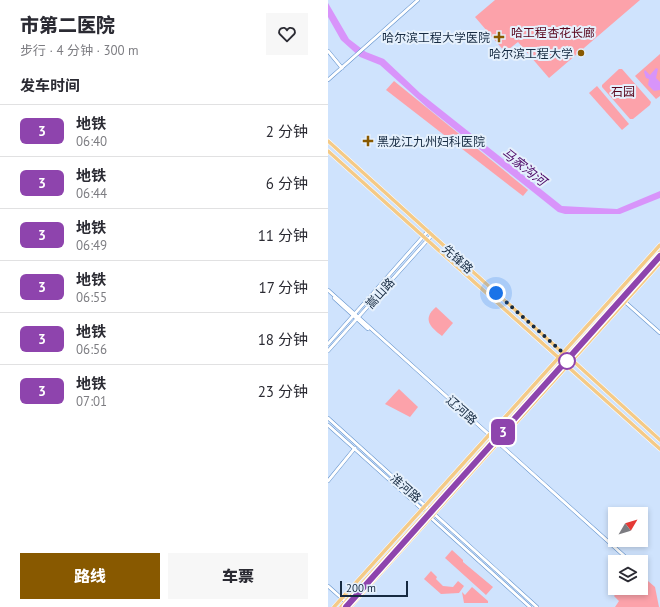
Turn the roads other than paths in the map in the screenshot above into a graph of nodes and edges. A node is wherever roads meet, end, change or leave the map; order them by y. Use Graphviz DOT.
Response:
graph roads {
  1 [pos="418,0"];
  2 [pos="328,50"];
  3 [pos="342,68"];
  4 [pos="328,80"];
  5 [pos="328,141"];
  6 [pos="328,151"];
  7 [pos="428,231"];
  8 [pos="432,235"];
  9 [pos="423,237"];
  10 [pos="427,241"];
  11 [pos="660,245"];
  12 [pos="660,252"];
  13 [pos="660,257"];
  14 [pos="660,263"];
  15 [pos="328,292"];
  16 [pos="623,301"];
  17 [pos="354,315"];
  18 [pos="358,318"];
  19 [pos="660,332"];
  20 [pos="328,344"];
  21 [pos="328,351"];
  22 [pos="568,357"];
  23 [pos="563,362"];
  24 [pos="328,418"];
  25 [pos="328,425"];
  26 [pos="493,440"];
  27 [pos="660,440"];
  28 [pos="355,448"];
  29 [pos="660,449"];
  30 [pos="328,480"];
  31 [pos="430,510"];
  32 [pos="427,513"];
  33 [pos="622,555"];
  34 [pos="328,586"];
  35 [pos="341,598"];
  36 [pos="349,606"];
  37 [pos="334,607"];
  38 [pos="341,607"];
  39 [pos="530,607"];
  40 [pos="537,607"];
  1 -- 3 [label="main road"];
  2 -- 3 [label="main road"];
  3 -- 4 [label="main road"];
  5 -- 7 [label="main road, 先锋路"];
  6 -- 9 [label="main road, 先锋路"];
  7 -- 8 [label="main road, 先锋路"];
  7 -- 9 [label="main road, 嵩山路"];
  8 -- 10 [label="main road, 嵩山路"];
  8 -- 22 [label="main road, 先锋路"];
  9 -- 10 [label="main road, 先锋路"];
  9 -- 17 [label="main road, 嵩山路"];
  10 -- 18 [label="main road, 嵩山路"];
  10 -- 23 [label="main road, 先锋路"];
  11 -- 22 [label="main road"];
  12 -- 22 [label="main road"];
  13 -- 16 [label="main road"];
  14 -- 16 [label="main road"];
  15 -- 17 [label="main road, 辽河路"];
  16 -- 19 [label="main road"];
  16 -- 22 [label="main road"];
  17 -- 18 [label="main road, 辽河路"];
  17 -- 20 [label="main road, 嵩山路"];
  18 -- 21 [label="main road, 嵩山路"];
  18 -- 26 [label="main road, 辽河路"];
  22 -- 23 [label="main road"];
  22 -- 23 [label="main road"];
  22 -- 27 [label="main road, 先锋路"];
  23 -- 26 [label="main road"];
  23 -- 26 [label="main road"];
  23 -- 29 [label="main road, 先锋路"];
  24 -- 31 [label="main road, 淮河路"];
  25 -- 28 [label="main road, 淮河路"];
  26 -- 31 [label="main road"];
  26 -- 31 [label="main road"];
  26 -- 33 [label="main road, 辽河路"];
  28 -- 30 [label="main road"];
  28 -- 32 [label="main road, 淮河路"];
  31 -- 32 [label="main road"];
  31 -- 32 [label="main road"];
  31 -- 40 [label="main road, 淮河路"];
  32 -- 35 [label="main road"];
  32 -- 36 [label="main road"];
  32 -- 39 [label="main road, 淮河路"];
  34 -- 35 [label="main road"];
  35 -- 36 [label="main road"];
  35 -- 37 [label="main road"];
  36 -- 38 [label="main road"];
}
